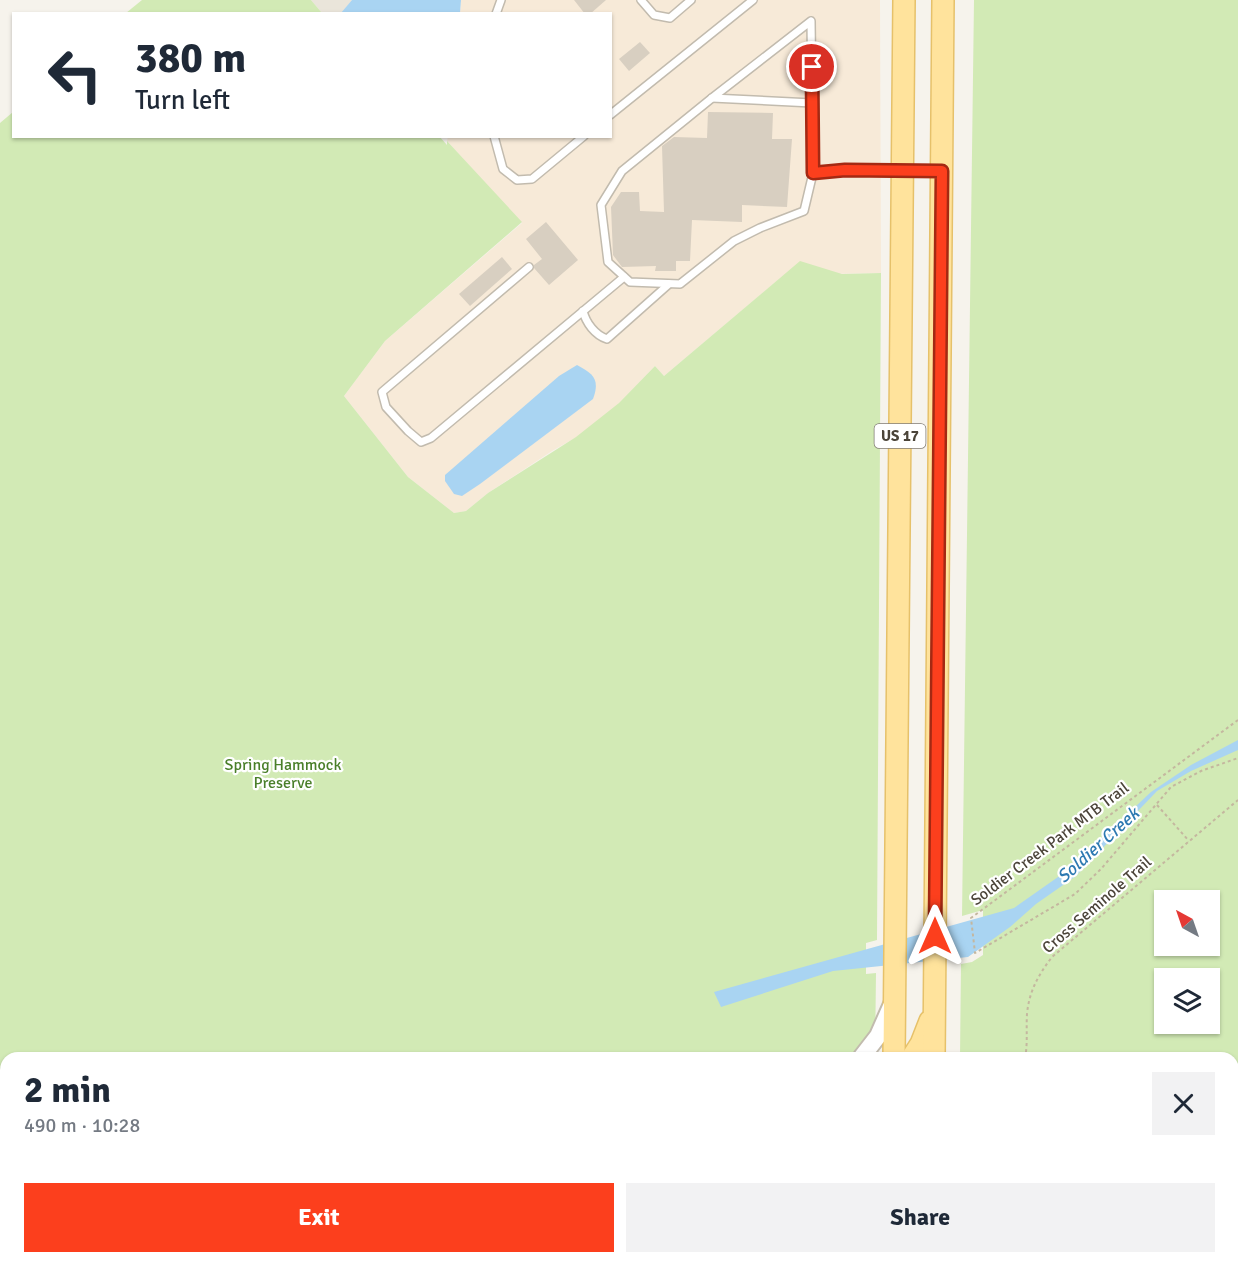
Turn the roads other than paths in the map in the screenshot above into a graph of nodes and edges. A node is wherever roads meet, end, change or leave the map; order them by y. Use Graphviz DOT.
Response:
graph roads {
  1 [pos="641,0"];
  2 [pos="691,0"];
  3 [pos="753,0"];
  4 [pos="904,0"];
  5 [pos="943,0"];
  6 [pos="712,98"];
  7 [pos="812,103"];
  8 [pos="612,113"];
  9 [pos="495,138"];
  10 [pos="582,138"];
  11 [pos="902,170"];
  12 [pos="942,171"];
  13 [pos="813,173"];
  14 [pos="529,267"];
  15 [pos="624,277"];
  16 [pos="669,284"];
  17 [pos="583,311"];
  18 [pos="894,989"];
  19 [pos="934,1011"];
  20 [pos="866,1052"];
  21 [pos="894,1052"];
  22 [pos="916,1052"];
  23 [pos="934,1052"];
  1 -- 2 [label="lane"];
  3 -- 8 [label="lane"];
  4 -- 11 [label="main road, US 17"];
  5 -- 12 [label="main road, US 17"];
  6 -- 7 [label="lane"];
  6 -- 7 [label="lane"];
  6 -- 15 [label="lane"];
  7 -- 13 [label="lane"];
  9 -- 10 [label="lane"];
  11 -- 12 [label="lane"];
  11 -- 13 [label="lane"];
  11 -- 18 [label="main road, US 17"];
  12 -- 19 [label="main road, US 17"];
  13 -- 16 [label="lane"];
  14 -- 17 [label="lane"];
  15 -- 16 [label="lane"];
  15 -- 17 [label="lane"];
  16 -- 17 [label="lane"];
  18 -- 20 [label="street"];
  18 -- 21 [label="main road, US 17"];
  19 -- 22 [label="main road"];
  19 -- 23 [label="main road, US 17"];
}
